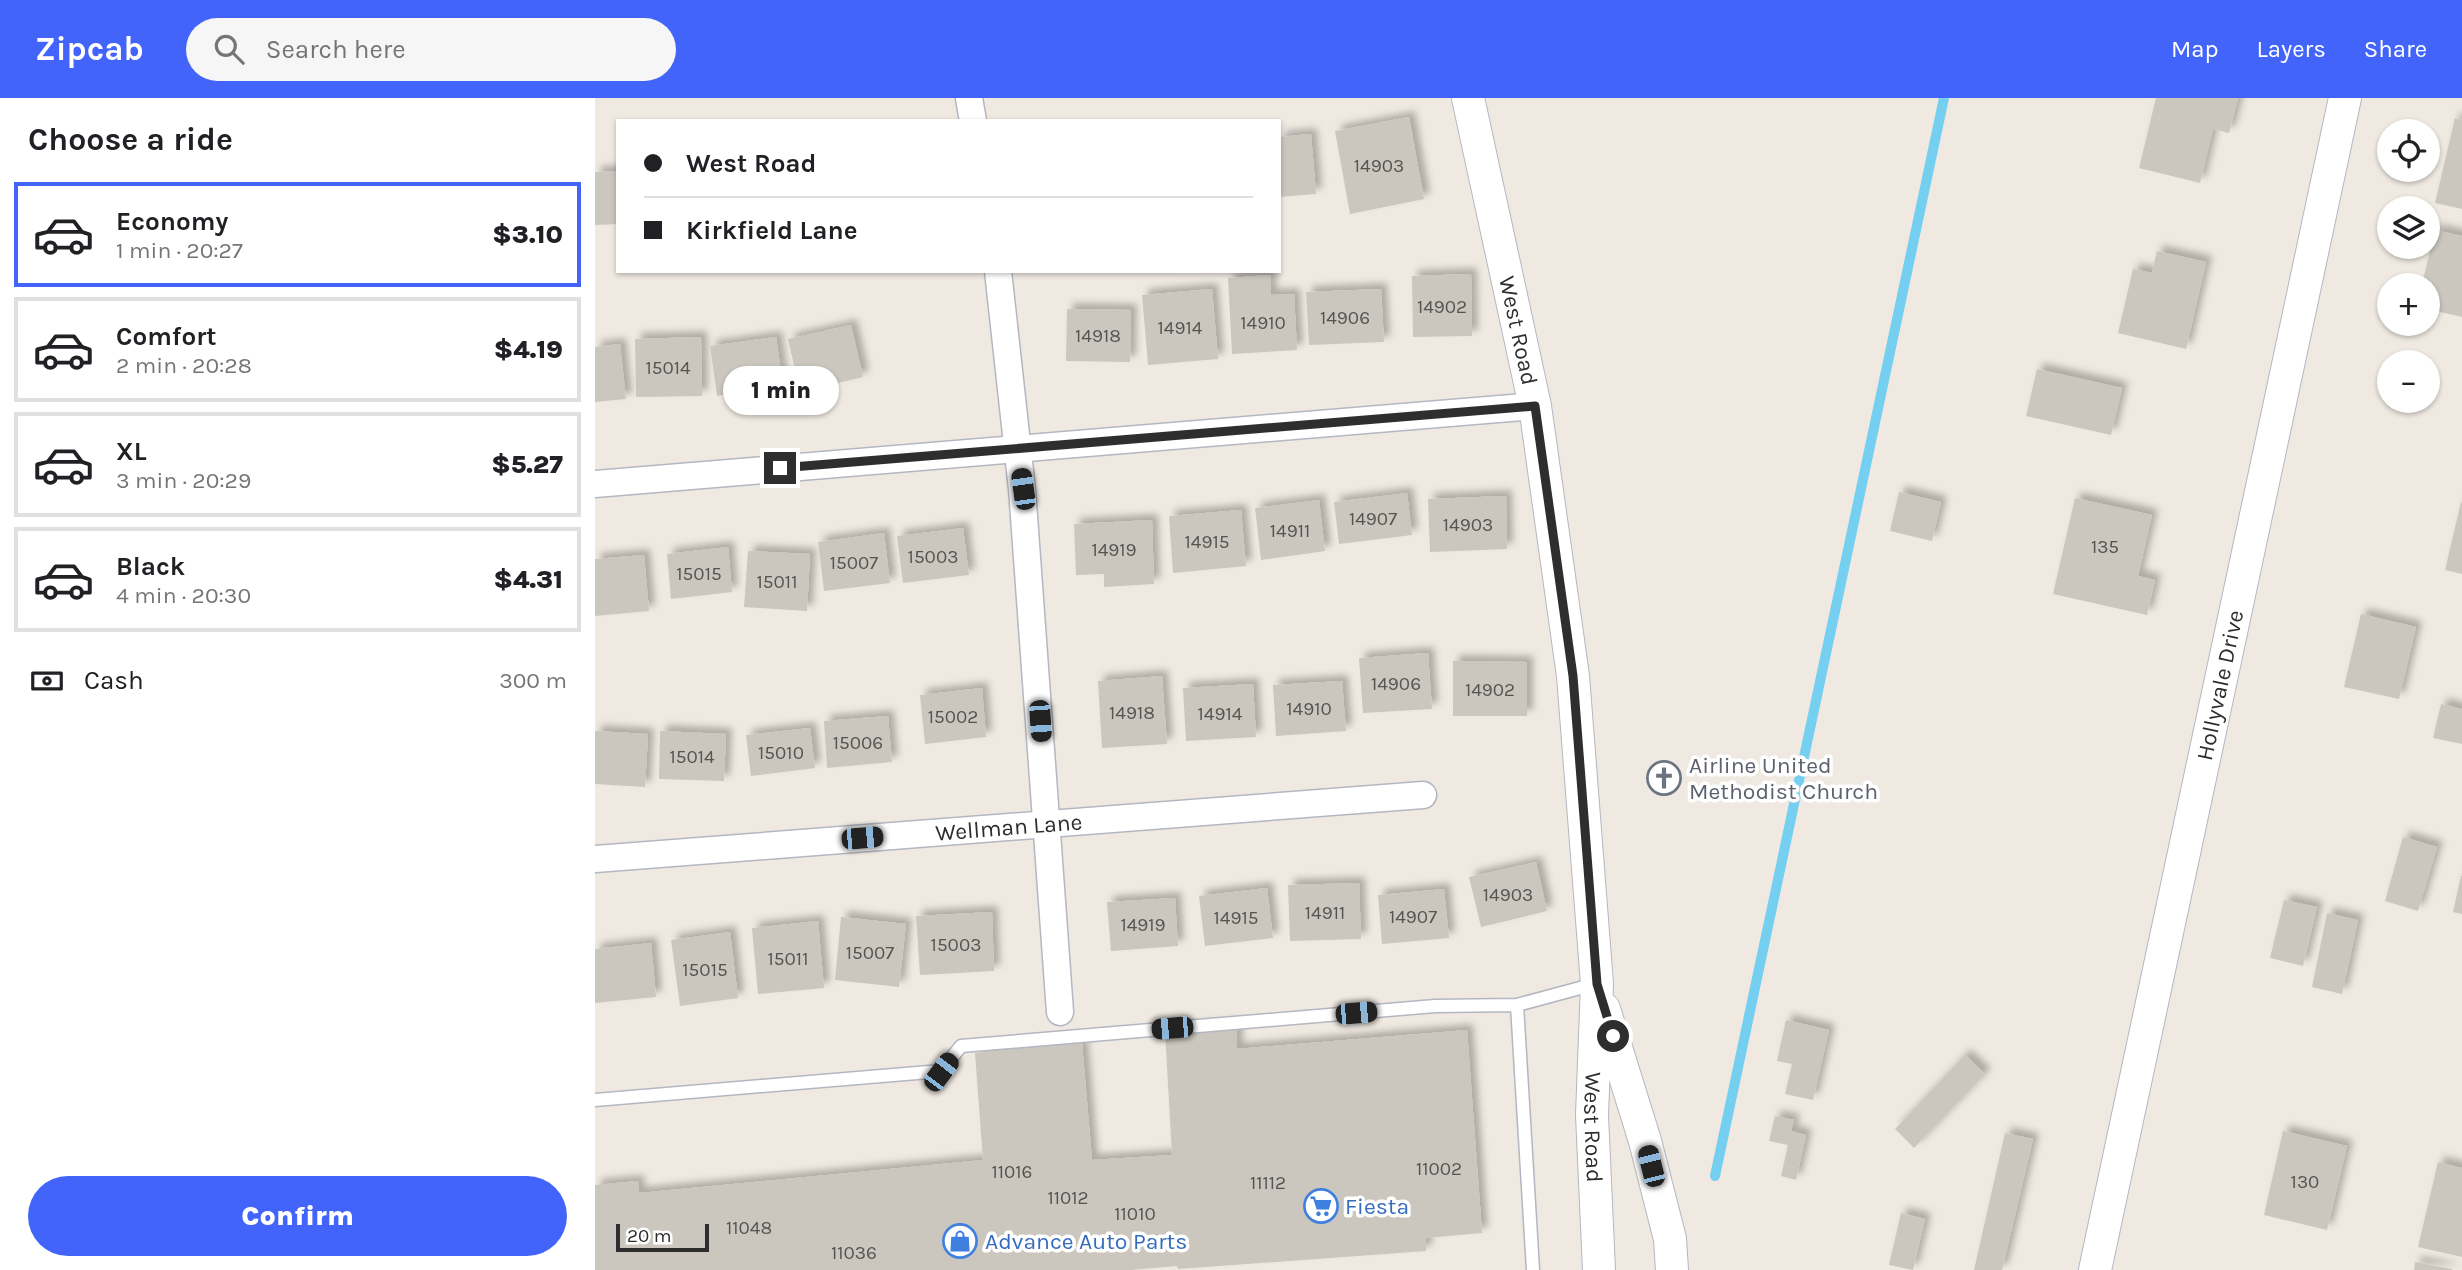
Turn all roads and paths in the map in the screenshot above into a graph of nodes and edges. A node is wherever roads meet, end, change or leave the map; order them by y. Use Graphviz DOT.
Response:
graph roads {
  1 [pos="969,98"];
  2 [pos="1468,98"];
  3 [pos="2345,98"];
  4 [pos="973,119"];
  5 [pos="997,273"];
  6 [pos="1535,406"];
  7 [pos="1017,448"];
  8 [pos="595,484"];
  9 [pos="1423,795"];
  10 [pos="1048,824"];
  11 [pos="595,859"];
  12 [pos="1597,984"];
  13 [pos="1517,1005"];
  14 [pos="1060,1012"];
  15 [pos="595,1100"];
  16 [pos="1533,1270"];
  17 [pos="1599,1270"];
  18 [pos="1672,1270"];
  19 [pos="2095,1270"];
  1 -- 4 [label="street"];
  2 -- 6 [label="street, West Road"];
  3 -- 19 [label="street, Hollyvale Drive"];
  5 -- 7 [label="street"];
  6 -- 7 [label="street"];
  6 -- 12 [label="street, West Road"];
  7 -- 8 [label="street"];
  7 -- 10 [label="street"];
  9 -- 10 [label="street, Wellman Lane"];
  10 -- 11 [label="street, Wellman Lane"];
  10 -- 14 [label="street"];
  12 -- 13 [label="lane"];
  12 -- 17 [label="street, West Road"];
  12 -- 18 [label="street, West Road"];
  13 -- 15 [label="lane"];
  13 -- 16 [label="lane"];
}
